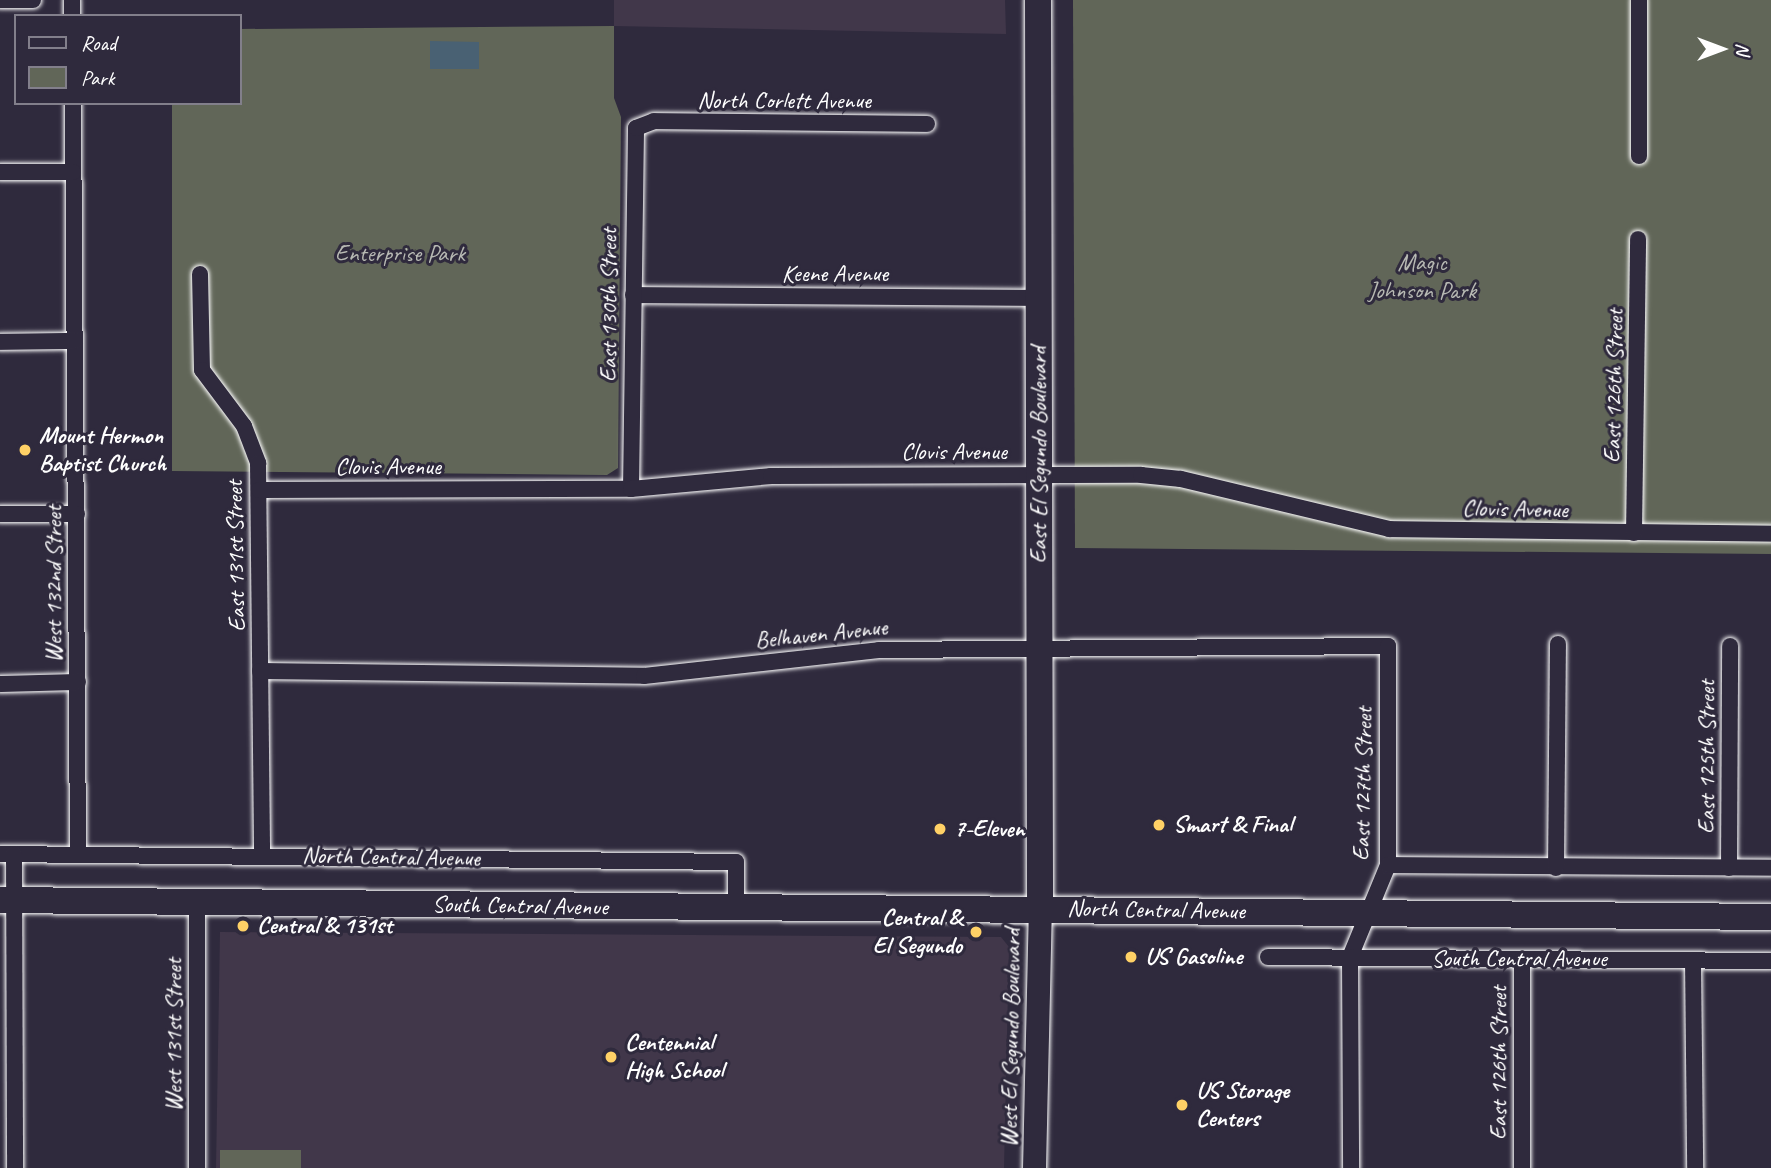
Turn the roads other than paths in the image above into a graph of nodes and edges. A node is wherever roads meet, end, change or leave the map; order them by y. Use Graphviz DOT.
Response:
graph roads {
  1 [pos="0,0"];
  2 [pos="33,0"];
  3 [pos="1038,0"];
  4 [pos="1639,0"];
  5 [pos="73,105"];
  6 [pos="927,124"];
  7 [pos="642,125"];
  8 [pos="1639,156"];
  9 [pos="0,172"];
  10 [pos="73,172"];
  11 [pos="1639,239"];
  12 [pos="200,274"];
  13 [pos="633,296"];
  14 [pos="1038,298"];
  15 [pos="75,341"];
  16 [pos="0,342"];
  17 [pos="1040,474"];
  18 [pos="631,489"];
  19 [pos="258,490"];
  20 [pos="0,514"];
  21 [pos="77,514"];
  22 [pos="1634,533"];
  23 [pos="1771,534"];
  24 [pos="1558,644"];
  25 [pos="1388,646"];
  26 [pos="1730,646"];
  27 [pos="1040,648"];
  28 [pos="260,671"];
  29 [pos="78,682"];
  30 [pos="0,684"];
  31 [pos="7,854"];
  32 [pos="78,854"];
  33 [pos="262,855"];
  34 [pos="1388,865"];
  35 [pos="1730,867"];
  36 [pos="1556,868"];
  37 [pos="1771,868"];
  38 [pos="8,900"];
  39 [pos="197,902"];
  40 [pos="736,909"];
  41 [pos="1040,910"];
  42 [pos="1272,911"];
  43 [pos="1370,911"];
  44 [pos="1771,917"];
  45 [pos="1268,957"];
  46 [pos="1350,957"];
  47 [pos="1522,959"];
  48 [pos="1693,960"];
  49 [pos="1771,961"];
  50 [pos="15,1168"];
  51 [pos="197,1168"];
  52 [pos="1034,1168"];
  53 [pos="1351,1168"];
  54 [pos="1522,1168"];
  55 [pos="1695,1168"];
  1 -- 2 [label="street"];
  3 -- 14 [label="main road, East El Segundo Boulevard"];
  4 -- 8 [label="street"];
  5 -- 10 [label="street, West 132nd Street"];
  6 -- 7 [label="street, North Corlett Avenue"];
  7 -- 13 [label="street, East 130th Street"];
  9 -- 10 [label="street"];
  10 -- 15 [label="street, West 132nd Street"];
  11 -- 22 [label="street, East 126th Street"];
  12 -- 19 [label="street, East 131st Street"];
  13 -- 14 [label="street, Keene Avenue"];
  13 -- 18 [label="street, East 130th Street"];
  14 -- 17 [label="main road, East El Segundo Boulevard"];
  15 -- 16 [label="street"];
  15 -- 21 [label="street, West 132nd Street"];
  17 -- 18 [label="street, Clovis Avenue"];
  17 -- 22 [label="street, Clovis Avenue"];
  17 -- 27 [label="main road, East El Segundo Boulevard"];
  18 -- 19 [label="street, Clovis Avenue"];
  19 -- 28 [label="street, East 131st Street"];
  20 -- 21 [label="street"];
  21 -- 29 [label="street, West 132nd Street"];
  22 -- 23 [label="street, Clovis Avenue"];
  24 -- 36 [label="street"];
  25 -- 27 [label="street, Belhaven Avenue"];
  25 -- 34 [label="street, East 127th Street"];
  26 -- 35 [label="street, East 125th Street"];
  27 -- 28 [label="street, Belhaven Avenue"];
  27 -- 41 [label="main road, East El Segundo Boulevard"];
  28 -- 33 [label="street, East 131st Street"];
  29 -- 30 [label="street"];
  29 -- 32 [label="street, West 132nd Street"];
  31 -- 32 [label="street, North Central Avenue"];
  31 -- 38 [label="street"];
  32 -- 33 [label="street, North Central Avenue"];
  33 -- 40 [label="street, North Central Avenue"];
  34 -- 36 [label="street"];
  34 -- 43 [label="street, East 127th Street"];
  35 -- 36 [label="street"];
  35 -- 37 [label="street"];
  38 -- 39 [label="main road, South Central Avenue"];
  38 -- 50 [label="street"];
  39 -- 40 [label="main road, South Central Avenue"];
  39 -- 51 [label="street, West 131st Street"];
  40 -- 41 [label="main road, South Central Avenue"];
  41 -- 42 [label="main road, North Central Avenue"];
  41 -- 52 [label="main road, West El Segundo Boulevard"];
  42 -- 43 [label="main road, South Central Avenue"];
  43 -- 44 [label="main road, South Central Avenue"];
  43 -- 46 [label="street, East 127th Street"];
  45 -- 46 [label="street, South Central Avenue"];
  46 -- 47 [label="street, South Central Avenue"];
  46 -- 53 [label="street, East 127th Street"];
  47 -- 48 [label="street, South Central Avenue"];
  47 -- 54 [label="street, East 126th Street"];
  48 -- 49 [label="street, South Central Avenue"];
  48 -- 55 [label="street"];
}
